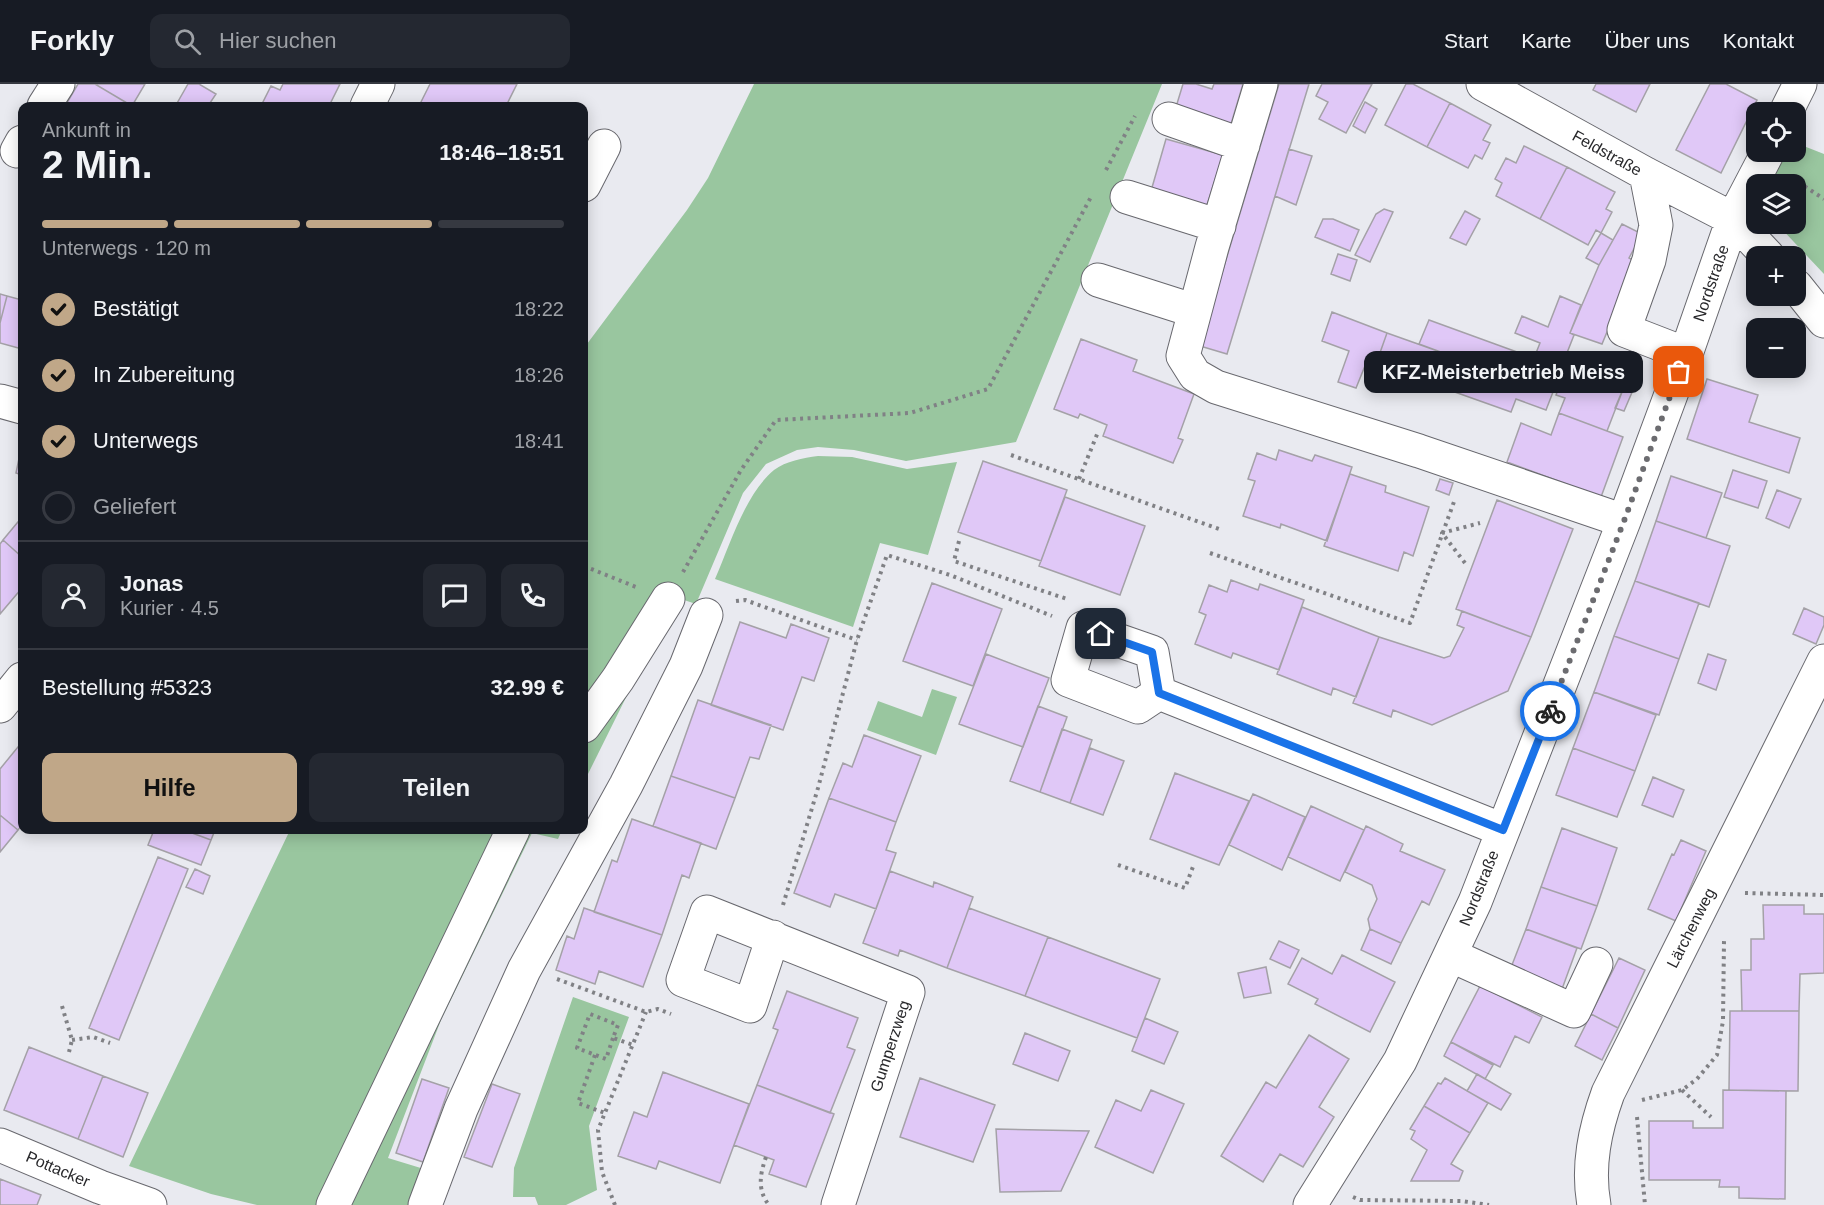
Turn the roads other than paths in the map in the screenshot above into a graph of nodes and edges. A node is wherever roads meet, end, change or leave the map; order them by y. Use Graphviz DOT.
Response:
graph roads {
  1 [pos="58,84"];
  2 [pos="378,84"];
  3 [pos="1261,84"];
  4 [pos="1483,84"];
  5 [pos="1800,84"];
  6 [pos="47,102"];
  7 [pos="369,102"];
  8 [pos="1791,102"];
  9 [pos="1169,119"];
  10 [pos="604,146"];
  11 [pos="1243,146"];
  12 [pos="1763,162"];
  13 [pos="1646,174"];
  14 [pos="588,177"];
  15 [pos="1127,197"];
  16 [pos="1733,219"];
  17 [pos="1218,226"];
  18 [pos="1759,246"];
  19 [pos="1098,280"];
  20 [pos="1806,298"];
  21 [pos="1195,311"];
  22 [pos="1824,321"];
  23 [pos="1686,354"];
  24 [pos="0,401"];
  25 [pos="18,406"];
  26 [pos="1624,521"];
  27 [pos="668,599"];
  28 [pos="720,608"];
  29 [pos="1824,661"];
  30 [pos="18,685"];
  31 [pos="1159,693"];
  32 [pos="0,706"];
  33 [pos="588,720"];
  34 [pos="1503,830"];
  35 [pos="511,834"];
  36 [pos="773,938"];
  37 [pos="1450,955"];
  38 [pos="1596,964"];
  39 [pos="0,1145"];
  40 [pos="96,1196"];
  41 [pos="150,1205"];
  42 [pos="333,1205"];
  43 [pos="425,1205"];
  44 [pos="837,1205"];
  45 [pos="1310,1205"];
  46 [pos="1594,1205"];
  1 -- 6 [label="street"];
  2 -- 7 [label="street"];
  3 -- 11 [label="street"];
  4 -- 13 [label="street, Feldstraße"];
  5 -- 8 [label="street"];
  9 -- 11 [label="street"];
  10 -- 14 [label="street"];
  11 -- 17 [label="street"];
  12 -- 16 [label="street, Nordstraße"];
  13 -- 16 [label="street, Feldstraße"];
  13 -- 23 [label="street"];
  15 -- 17 [label="street"];
  16 -- 18 [label="street, Feldstraße"];
  16 -- 23 [label="street, Nordstraße"];
  17 -- 21 [label="street"];
  19 -- 21 [label="street"];
  20 -- 22 [label="street"];
  21 -- 26 [label="street"];
  23 -- 26 [label="street, Nordstraße"];
  24 -- 25 [label="street"];
  26 -- 34 [label="street, Nordstraße"];
  27 -- 33 [label="street"];
  28 -- 43 [label="street"];
  29 -- 46 [label="street, Lärchenweg"];
  30 -- 32 [label="street"];
  31 -- 31 [label="street"];
  31 -- 34 [label="street"];
  34 -- 37 [label="street, Nordstraße"];
  35 -- 42 [label="street"];
  36 -- 36 [label="street, Gumperzweg"];
  36 -- 44 [label="street, Gumperzweg"];
  37 -- 38 [label="street"];
  37 -- 45 [label="street, Nordstraße"];
  39 -- 40 [label="street, Pottacker"];
  40 -- 41 [label="street, Pottacker"];
}
